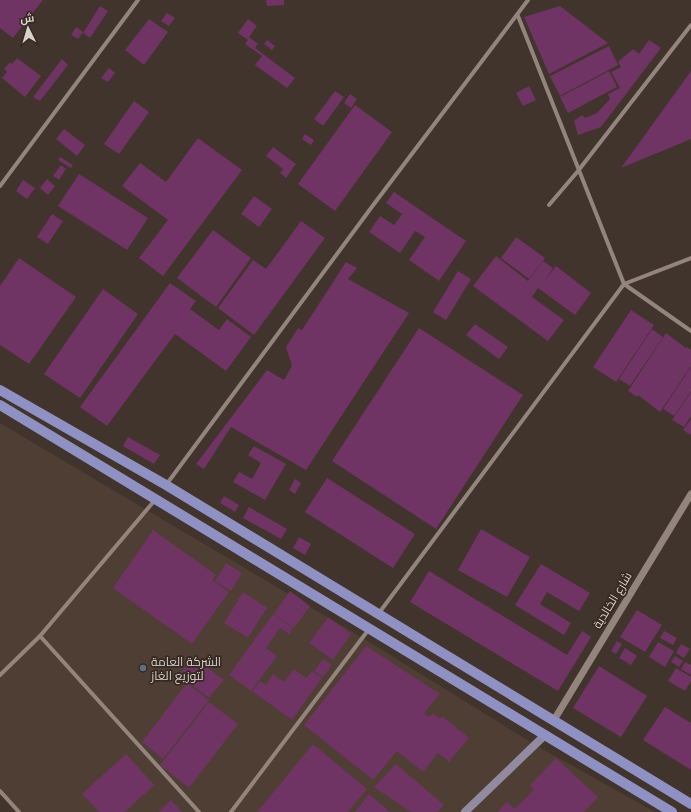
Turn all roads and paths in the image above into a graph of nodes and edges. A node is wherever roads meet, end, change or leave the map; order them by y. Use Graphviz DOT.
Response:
graph roads {
  1 [pos="138,0"];
  2 [pos="528,0"];
  3 [pos="518,16"];
  4 [pos="691,25"];
  5 [pos="578,171"];
  6 [pos="0,184"];
  7 [pos="549,205"];
  8 [pos="691,258"];
  9 [pos="624,284"];
  10 [pos="691,331"];
  11 [pos="0,390"];
  12 [pos="0,405"];
  13 [pos="166,485"];
  14 [pos="691,494"];
  15 [pos="156,499"];
  16 [pos="379,613"];
  17 [pos="369,629"];
  18 [pos="40,636"];
  19 [pos="0,675"];
  20 [pos="554,720"];
  21 [pos="545,735"];
  22 [pos="0,791"];
  23 [pos="691,804"];
  24 [pos="19,812"];
  25 [pos="199,812"];
  26 [pos="231,812"];
  27 [pos="465,812"];
  28 [pos="672,812"];
  1 -- 6 [label="street"];
  2 -- 3 [label="street"];
  3 -- 5 [label="street"];
  3 -- 13 [label="street"];
  4 -- 5 [label="street"];
  5 -- 7 [label="street"];
  5 -- 9 [label="street"];
  8 -- 9 [label="street"];
  9 -- 10 [label="street"];
  9 -- 16 [label="street"];
  11 -- 13 [label="main road"];
  12 -- 15 [label="main road"];
  13 -- 16 [label="main road"];
  14 -- 20 [label="street, شارع الخالدية"];
  15 -- 17 [label="main road"];
  15 -- 18 [label="street"];
  16 -- 20 [label="main road"];
  17 -- 21 [label="main road"];
  17 -- 26 [label="street"];
  18 -- 19 [label="street"];
  18 -- 25 [label="street"];
  20 -- 23 [label="main road"];
  21 -- 27 [label="main road"];
  21 -- 28 [label="main road"];
  22 -- 24 [label="street"];
}
